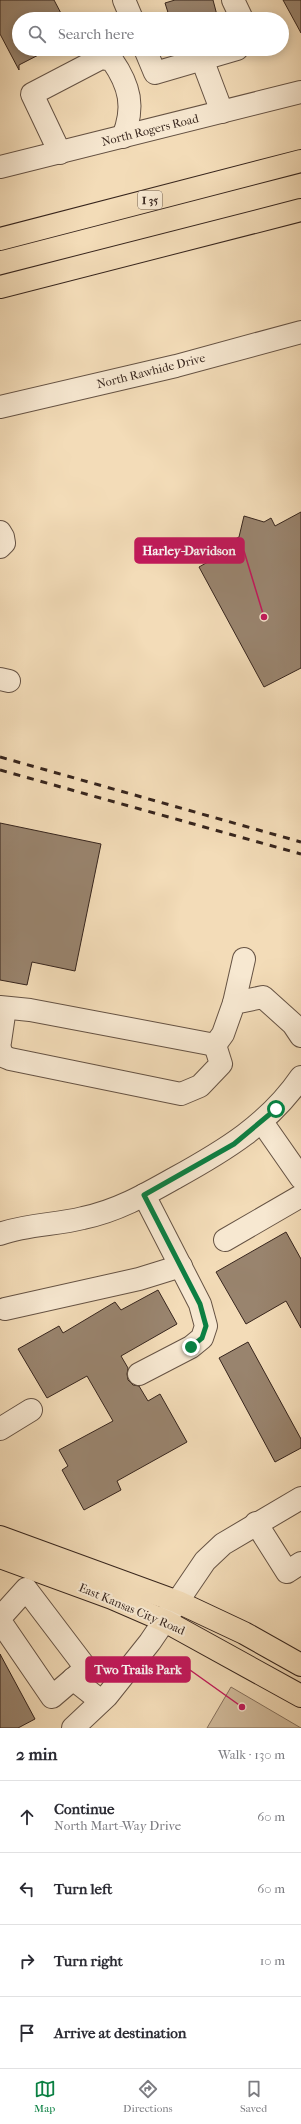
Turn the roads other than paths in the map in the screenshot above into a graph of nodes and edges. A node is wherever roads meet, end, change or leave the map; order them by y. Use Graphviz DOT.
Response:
graph roads {
  1 [pos="124,0"];
  2 [pos="233,0"];
  3 [pos="129,12"];
  4 [pos="239,12"];
  5 [pos="148,56"];
  6 [pos="212,56"];
  7 [pos="202,59"];
  8 [pos="301,92"];
  9 [pos="222,112"];
  10 [pos="123,137"];
  11 [pos="60,152"];
  12 [pos="301,162"];
  13 [pos="0,167"];
  14 [pos="301,210"];
  15 [pos="0,239"];
  16 [pos="0,287"];
  17 [pos="301,332"];
  18 [pos="0,407"];
  19 [pos="0,532"];
  20 [pos="0,547"];
  21 [pos="244,959"];
  22 [pos="234,1003"];
  23 [pos="3,1007"];
  24 [pos="301,1036"];
  25 [pos="0,1042"];
  26 [pos="215,1045"];
  27 [pos="0,1049"];
  28 [pos="301,1077"];
  29 [pos="262,1122"];
  30 [pos="301,1178"];
  31 [pos="144,1195"];
  32 [pos="301,1196"];
  33 [pos="0,1234"];
  34 [pos="224,1240"];
  35 [pos="181,1266"];
  36 [pos="5,1309"];
  37 [pos="139,1374"];
  38 [pos="31,1410"];
  39 [pos="0,1429"];
  40 [pos="301,1498"];
  41 [pos="256,1523"];
  42 [pos="0,1537"];
  43 [pos="0,1557"];
  44 [pos="301,1563"];
  45 [pos="34,1569"];
  46 [pos="26,1589"];
  47 [pos="178,1602"];
  48 [pos="0,1619"];
  49 [pos="165,1620"];
  50 [pos="301,1665"];
  51 [pos="73,1679"];
  52 [pos="301,1696"];
  53 [pos="101,1701"];
  54 [pos="72,1728"];
  1 -- 3 [label="street"];
  2 -- 4 [label="street"];
  5 -- 7 [label="street"];
  6 -- 7 [label="street"];
  7 -- 9 [label="street"];
  8 -- 9 [label="street, North Rogers Road"];
  9 -- 10 [label="street, North Rogers Road"];
  10 -- 11 [label="street, North Rogers Road"];
  10 -- 11 [label="street"];
  11 -- 13 [label="street, North Rogers Road"];
  12 -- 15 [label="main road, I 35"];
  14 -- 16 [label="main road"];
  17 -- 18 [label="street, North Rawhide Drive"];
  19 -- 20 [label="street"];
  21 -- 22 [label="street"];
  22 -- 24 [label="street"];
  22 -- 26 [label="street"];
  23 -- 25 [label="street"];
  23 -- 26 [label="street"];
  26 -- 27 [label="street"];
  28 -- 29 [label="street"];
  29 -- 30 [label="street"];
  29 -- 31 [label="street"];
  31 -- 33 [label="street"];
  31 -- 35 [label="street"];
  32 -- 34 [label="street"];
  35 -- 36 [label="street"];
  35 -- 37 [label="street"];
  38 -- 39 [label="street"];
  40 -- 41 [label="street"];
  41 -- 44 [label="street"];
  41 -- 47 [label="street"];
  42 -- 47 [label="main road, East Kansas City Road"];
  43 -- 45 [label="main road, East Kansas City Road"];
  45 -- 46 [label="street"];
  45 -- 49 [label="main road, East Kansas City Road"];
  46 -- 48 [label="street"];
  46 -- 51 [label="street"];
  47 -- 49 [label="street"];
  47 -- 50 [label="main road, East Kansas City Road"];
  48 -- 51 [label="street"];
  49 -- 52 [label="main road, East Kansas City Road"];
  49 -- 53 [label="street"];
  51 -- 53 [label="street"];
  53 -- 54 [label="street"];
}
